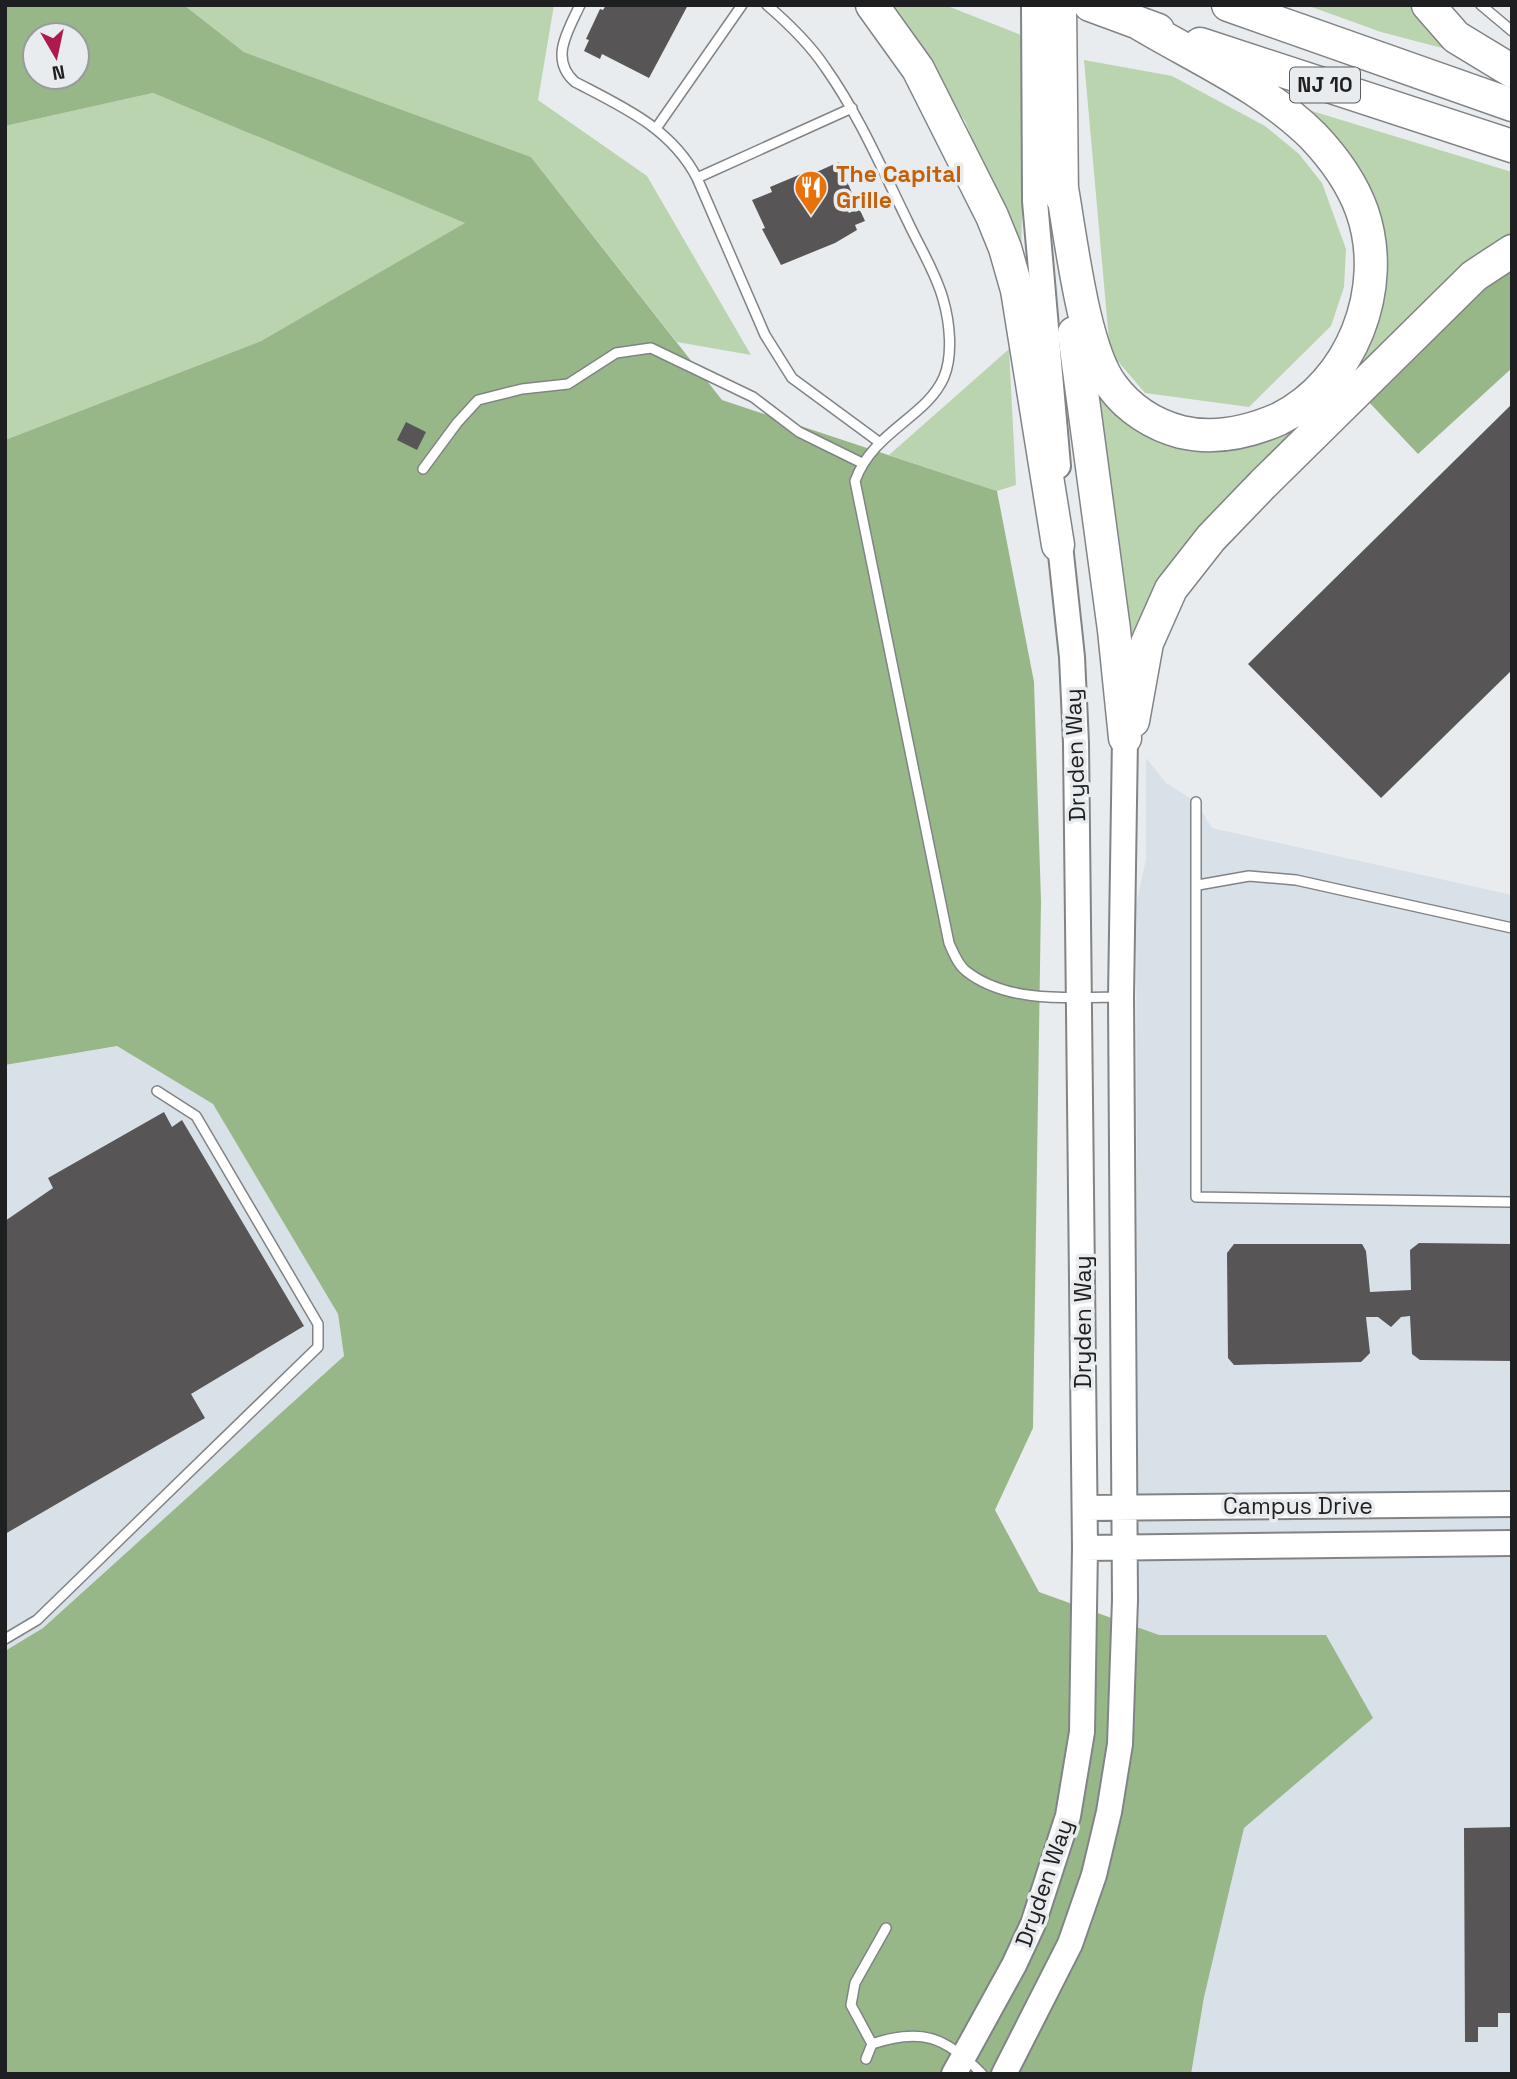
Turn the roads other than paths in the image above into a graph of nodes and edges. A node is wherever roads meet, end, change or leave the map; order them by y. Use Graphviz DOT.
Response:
graph roads {
  1 [pos="580,5"];
  2 [pos="742,5"];
  3 [pos="767,5"];
  4 [pos="872,5"];
  5 [pos="1034,5"];
  6 [pos="1060,5"];
  7 [pos="1090,5"];
  8 [pos="1228,5"];
  9 [pos="1428,5"];
  10 [pos="1481,5"];
  11 [pos="1130,20"];
  12 [pos="1512,31"];
  13 [pos="1512,71"];
  14 [pos="1512,105"];
  15 [pos="852,108"];
  16 [pos="657,127"];
  17 [pos="1512,146"];
  18 [pos="1060,177"];
  19 [pos="697,178"];
  20 [pos="1512,251"];
  21 [pos="879,442"];
  22 [pos="862,463"];
  23 [pos="423,469"];
  24 [pos="1058,545"];
  25 [pos="1125,738"];
  26 [pos="1196,802"];
  27 [pos="1198,885"];
  28 [pos="1512,928"];
  29 [pos="1121,997"];
  30 [pos="1080,998"];
  31 [pos="157,1091"];
  32 [pos="1512,1202"];
  33 [pos="1512,1504"];
  34 [pos="1124,1507"];
  35 [pos="1085,1508"];
  36 [pos="1512,1543"];
  37 [pos="1124,1546"];
  38 [pos="1086,1548"];
  39 [pos="5,1639"];
  40 [pos="886,1928"];
  41 [pos="872,2044"];
  42 [pos="866,2059"];
  43 [pos="958,2060"];
  44 [pos="982,2074"];
  45 [pos="1004,2074"];
  1 -- 16 [label="lane"];
  2 -- 16 [label="lane"];
  3 -- 15 [label="lane"];
  4 -- 24 [label="highway"];
  5 -- 24 [label="street, Dryden Way"];
  6 -- 18 [label="highway"];
  7 -- 11 [label="highway, NJ 10"];
  8 -- 14 [label="highway, NJ 10"];
  9 -- 13 [label="highway"];
  10 -- 12 [label="lane"];
  11 -- 17 [label="highway, NJ 10"];
  11 -- 18 [label="highway"];
  15 -- 19 [label="lane"];
  15 -- 21 [label="lane"];
  16 -- 19 [label="lane"];
  18 -- 25 [label="highway"];
  19 -- 21 [label="lane"];
  20 -- 25 [label="highway"];
  21 -- 22 [label="lane"];
  22 -- 23 [label="lane"];
  22 -- 30 [label="lane"];
  24 -- 30 [label="street, Dryden Way"];
  25 -- 29 [label="street, Dryden Way"];
  26 -- 27 [label="lane"];
  27 -- 28 [label="lane"];
  27 -- 32 [label="lane"];
  29 -- 30 [label="lane"];
  29 -- 34 [label="street, Dryden Way"];
  30 -- 35 [label="street, Dryden Way"];
  31 -- 39 [label="lane"];
  33 -- 34 [label="street, Campus Drive"];
  34 -- 35 [label="street, Campus Drive"];
  34 -- 37 [label="street, Dryden Way"];
  35 -- 38 [label="street, Dryden Way"];
  36 -- 37 [label="street, Campus Drive"];
  37 -- 38 [label="street, Campus Drive"];
  37 -- 45 [label="street, Dryden Way"];
  38 -- 43 [label="street, Dryden Way"];
  40 -- 41 [label="lane"];
  41 -- 42 [label="lane"];
  41 -- 43 [label="lane"];
  43 -- 44 [label="lane"];
}
